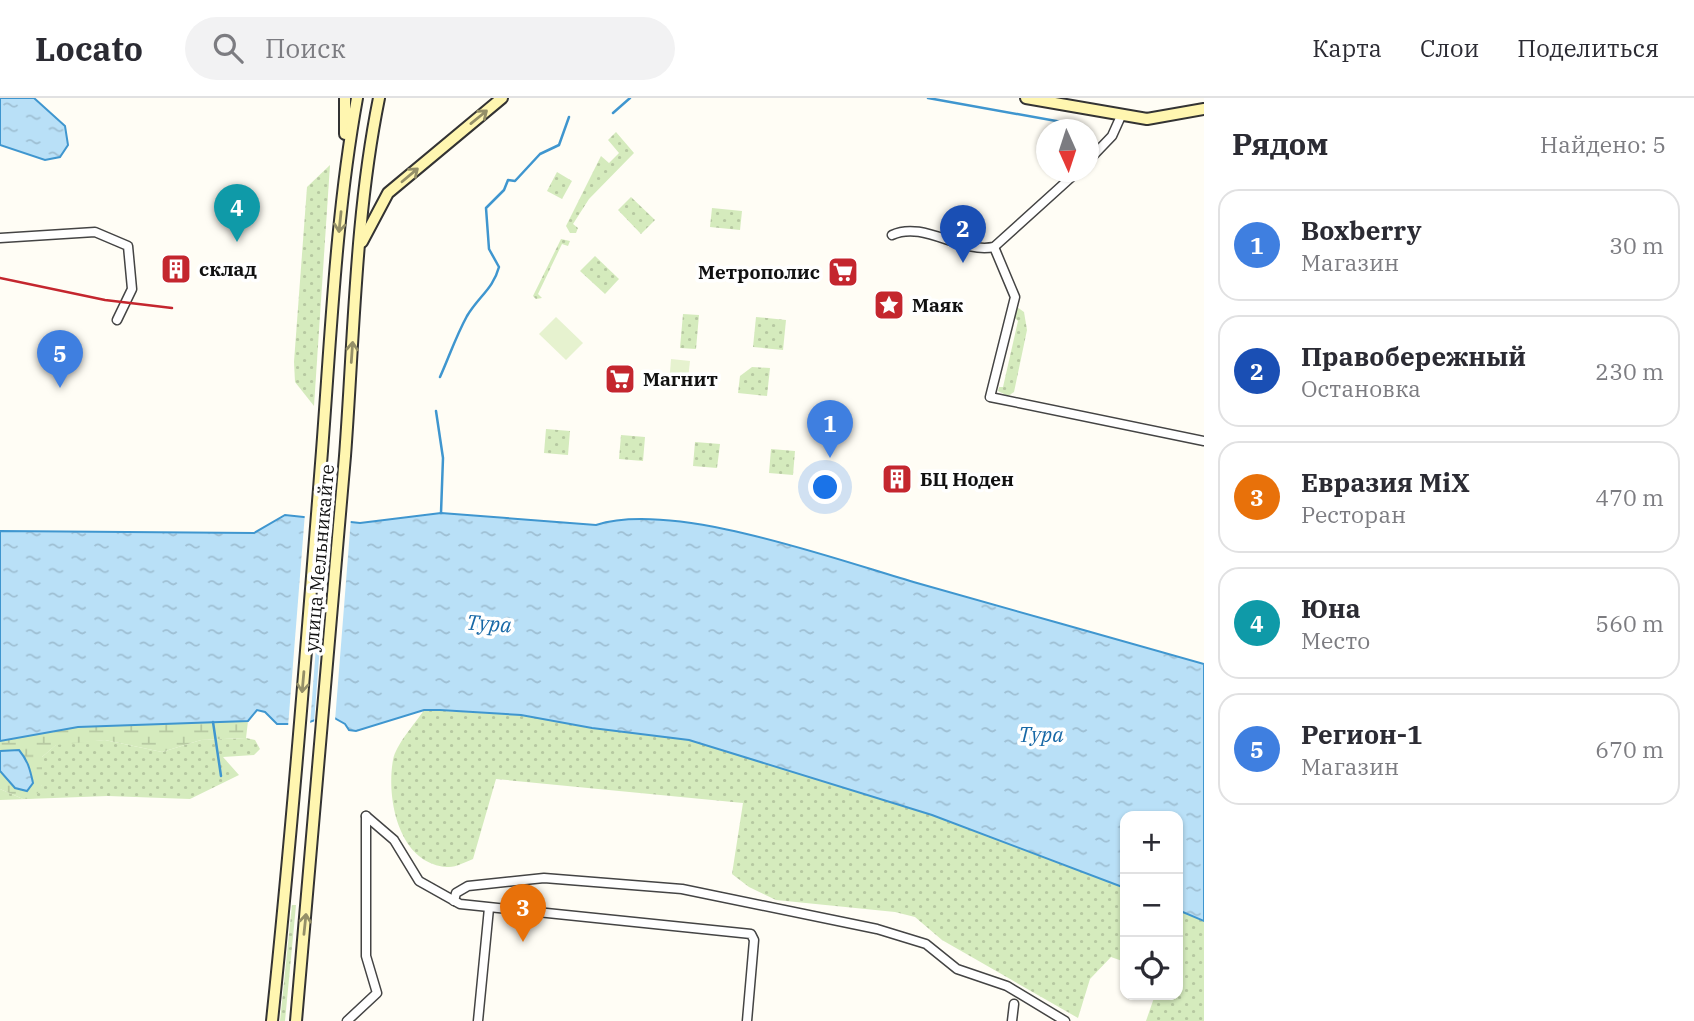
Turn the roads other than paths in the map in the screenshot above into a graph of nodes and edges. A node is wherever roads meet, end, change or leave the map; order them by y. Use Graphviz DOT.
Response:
graph roads {
  1 [pos="345,98"];
  2 [pos="357,98"];
  3 [pos="379,98"];
  4 [pos="502,98"];
  5 [pos="1026,98"];
  6 [pos="1204,108"];
  7 [pos="1121,116"];
  8 [pos="1099,150"];
  9 [pos="347,154"];
  10 [pos="1066,182"];
  11 [pos="892,235"];
  12 [pos="0,238"];
  13 [pos="994,247"];
  14 [pos="358,251"];
  15 [pos="117,320"];
  16 [pos="1204,440"];
  17 [pos="454,901"];
  18 [pos="489,908"];
  19 [pos="1014,1004"];
  20 [pos="272,1021"];
  21 [pos="296,1021"];
  22 [pos="347,1021"];
  23 [pos="478,1021"];
  24 [pos="747,1021"];
  25 [pos="1012,1021"];
  26 [pos="1065,1021"];
  1 -- 9 [label="main road"];
  2 -- 9 [label="main road, улица Мельникайте"];
  3 -- 14 [label="main road, улица Мельникайте"];
  14 -- 4 [label="main road, one-way"];
  5 -- 7 [label="main road"];
  6 -- 7 [label="main road"];
  7 -- 8 [label="street"];
  9 -- 20 [label="main road, улица Мельникайте, one-way"];
  10 -- 13 [label="street"];
  11 -- 13 [label="street"];
  12 -- 15 [label="street"];
  13 -- 16 [label="street"];
  21 -- 14 [label="main road, улица Мельникайте, one-way"];
  17 -- 18 [label="street"];
  17 -- 22 [label="street"];
  17 -- 26 [label="street"];
  18 -- 23 [label="street"];
  18 -- 24 [label="street"];
  19 -- 25 [label="street"];
}
